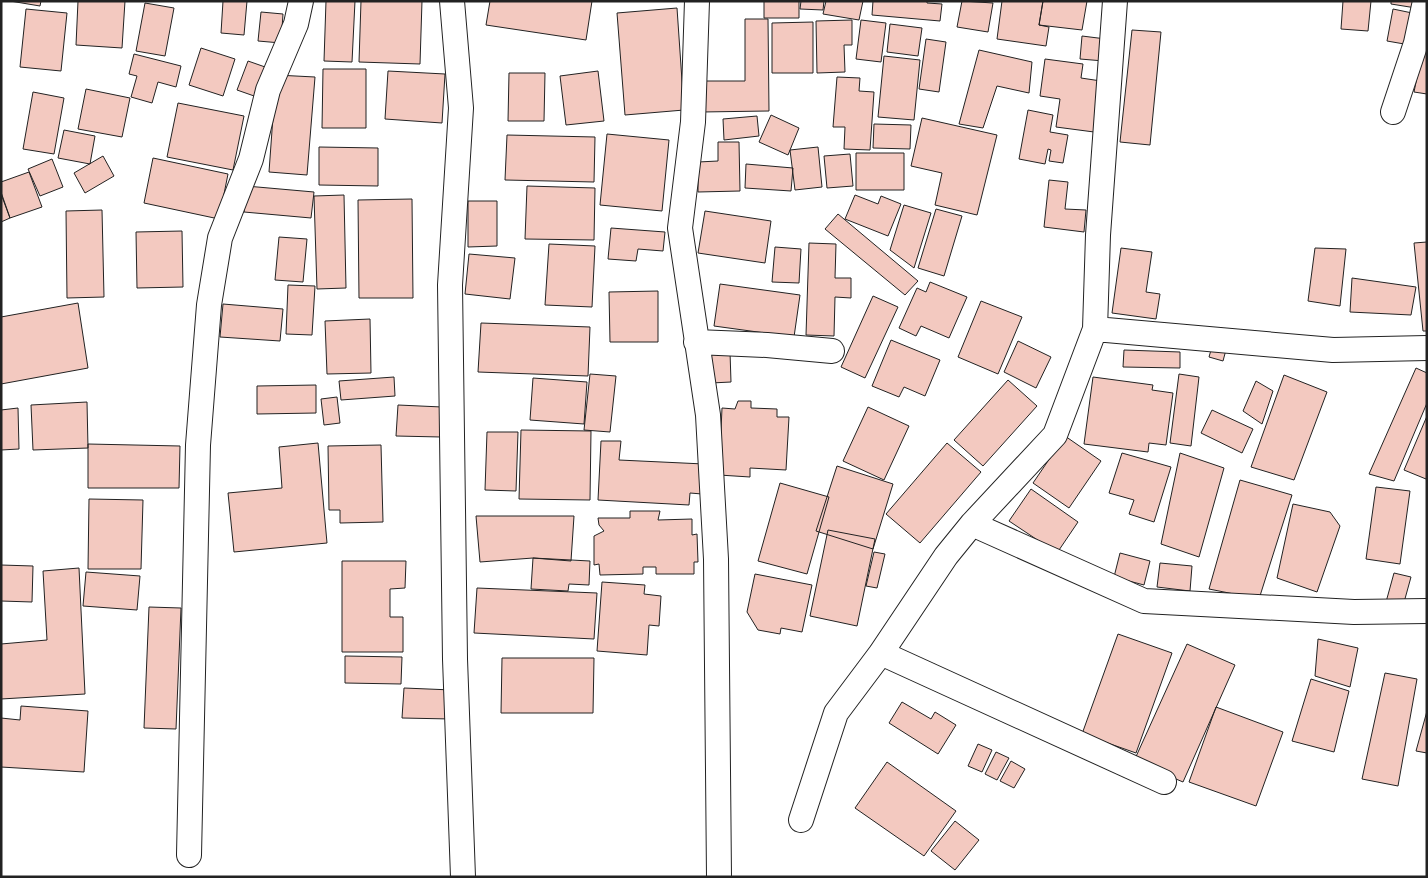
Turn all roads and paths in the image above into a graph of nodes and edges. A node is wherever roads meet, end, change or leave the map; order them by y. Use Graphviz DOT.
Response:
graph roads {
  1 [pos="302,1"];
  2 [pos="452,1"];
  3 [pos="697,1"];
  4 [pos="1115,1"];
  5 [pos="1425,1"];
  6 [pos="1393,112"];
  7 [pos="1095,329"];
  8 [pos="696,342"];
  9 [pos="1427,348"];
  10 [pos="832,351"];
  11 [pos="972,524"];
  12 [pos="1427,612"];
  13 [pos="881,653"];
  14 [pos="1164,782"];
  15 [pos="801,820"];
  16 [pos="189,855"];
  17 [pos="464,877"];
  18 [pos="719,877"];
  1 -- 16 [label="street"];
  2 -- 17 [label="street"];
  3 -- 8 [label="street"];
  4 -- 7 [label="street"];
  5 -- 6 [label="street"];
  7 -- 9 [label="street"];
  7 -- 11 [label="street"];
  8 -- 10 [label="street"];
  8 -- 18 [label="street"];
  11 -- 12 [label="street"];
  11 -- 13 [label="street"];
  13 -- 14 [label="street"];
  13 -- 15 [label="street"];
}
